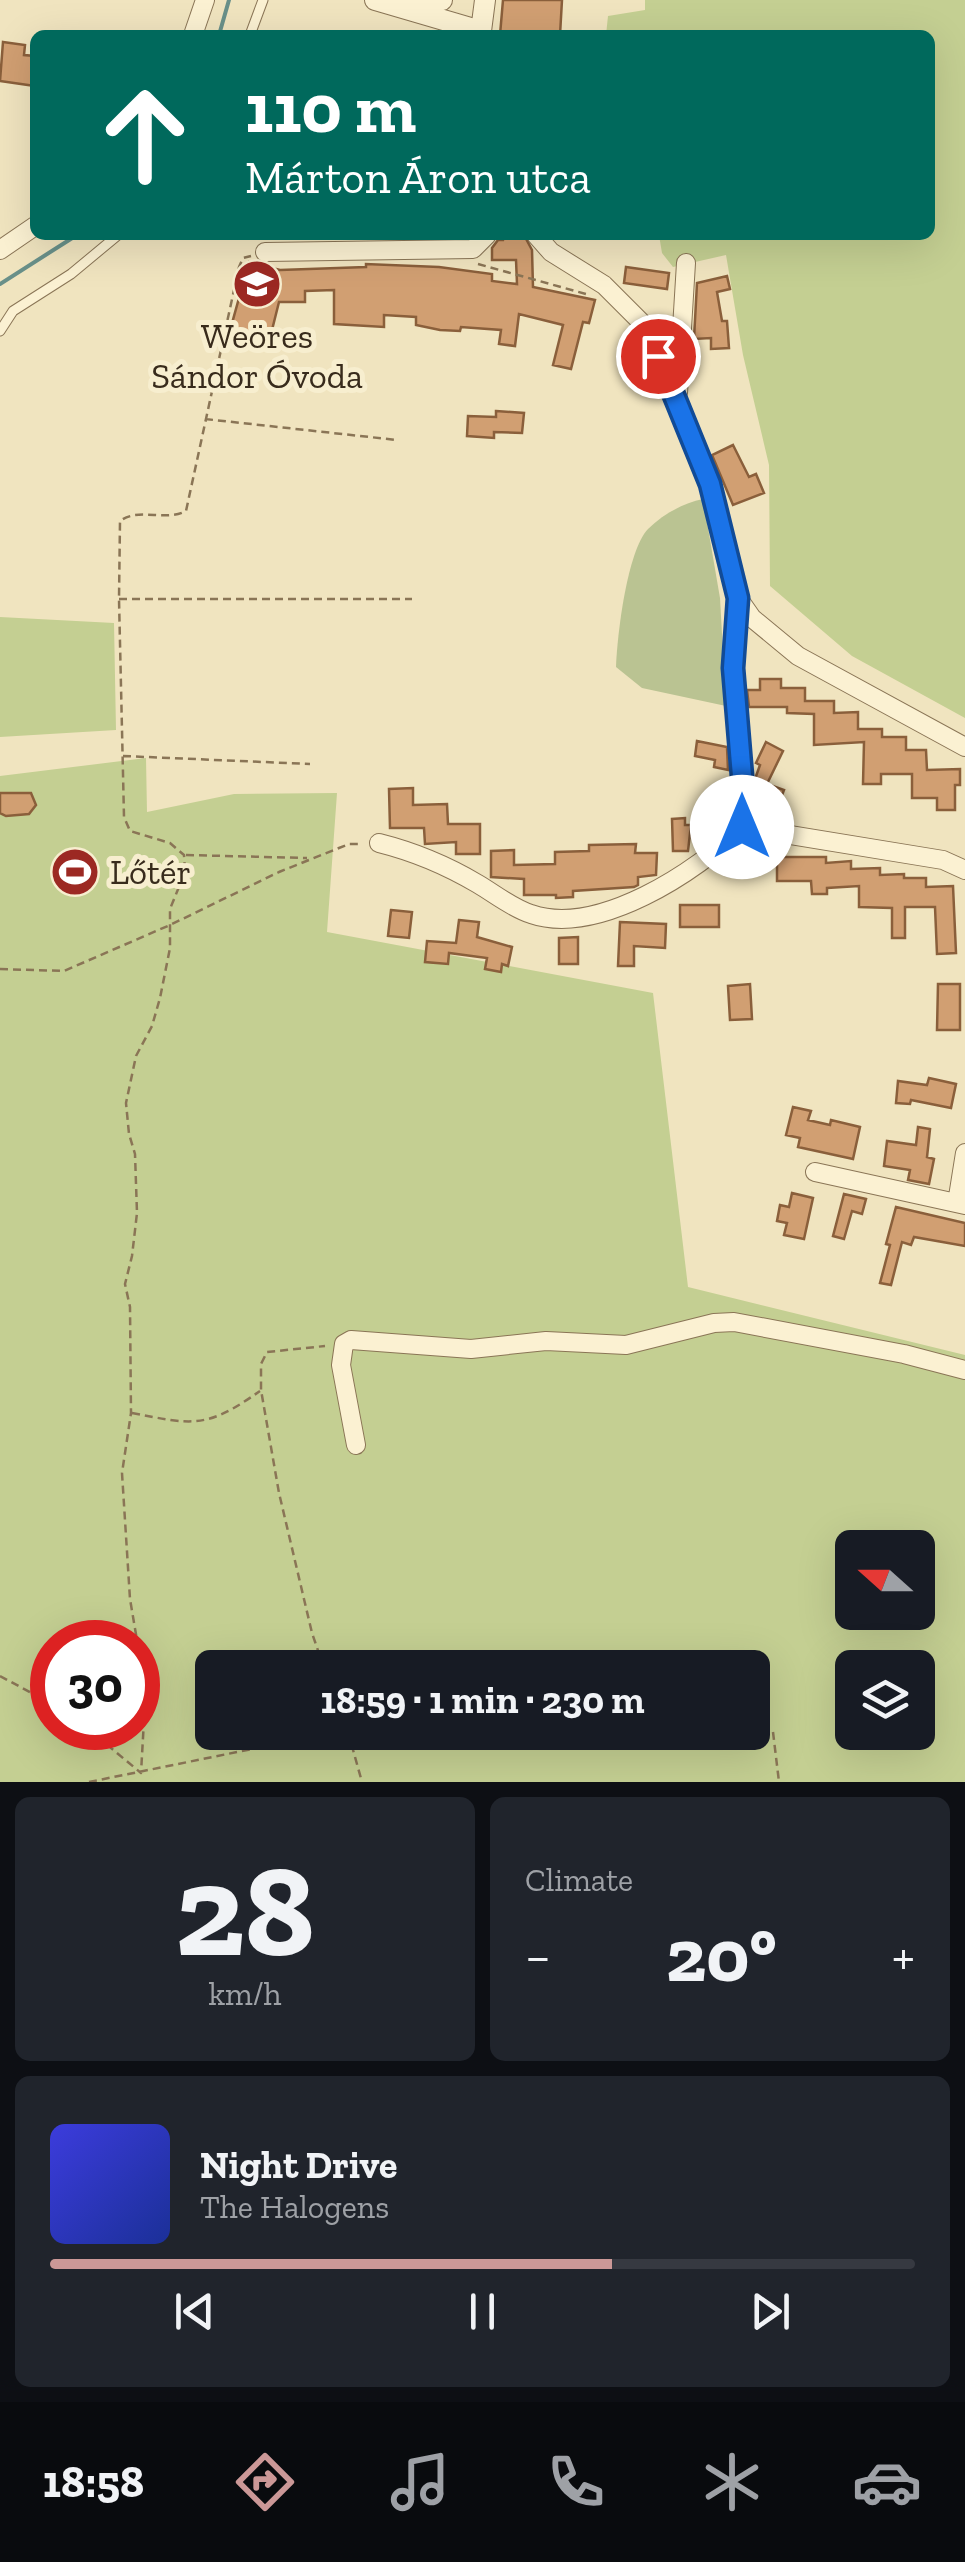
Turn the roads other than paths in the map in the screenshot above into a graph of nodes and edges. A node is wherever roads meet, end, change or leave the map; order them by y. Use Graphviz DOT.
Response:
graph roads {
  1 [pos="205,0"];
  2 [pos="263,0"];
  3 [pos="375,0"];
  4 [pos="442,0"];
  5 [pos="485,0"];
  6 [pos="396,6"];
  7 [pos="195,30"];
  8 [pos="252,30"];
  9 [pos="472,30"];
  10 [pos="481,30"];
  11 [pos="30,229"];
  12 [pos="112,240"];
  13 [pos="483,240"];
  14 [pos="540,240"];
  15 [pos="0,250"];
  16 [pos="265,252"];
  17 [pos="686,264"];
  18 [pos="0,331"];
  19 [pos="678,402"];
  20 [pos="738,598"];
  21 [pos="965,747"];
  22 [pos="742,827"];
  23 [pos="380,844"];
  24 [pos="965,870"];
  25 [pos="965,1153"];
  26 [pos="815,1172"];
  27 [pos="961,1204"];
  28 [pos="965,1370"];
  29 [pos="356,1445"];
  1 -- 7 [label="street"];
  2 -- 8 [label="lane"];
  3 -- 6 [label="street"];
  4 -- 6 [label="street"];
  5 -- 10 [label="street"];
  6 -- 9 [label="street"];
  11 -- 15 [label="street"];
  12 -- 18 [label="lane"];
  13 -- 16 [label="street"];
  14 -- 19 [label="street"];
  17 -- 19 [label="street"];
  19 -- 20 [label="street"];
  20 -- 21 [label="street"];
  20 -- 22 [label="street"];
  22 -- 23 [label="street"];
  22 -- 24 [label="street"];
  25 -- 27 [label="street"];
  26 -- 27 [label="street"];
  28 -- 29 [label="street"];
}
